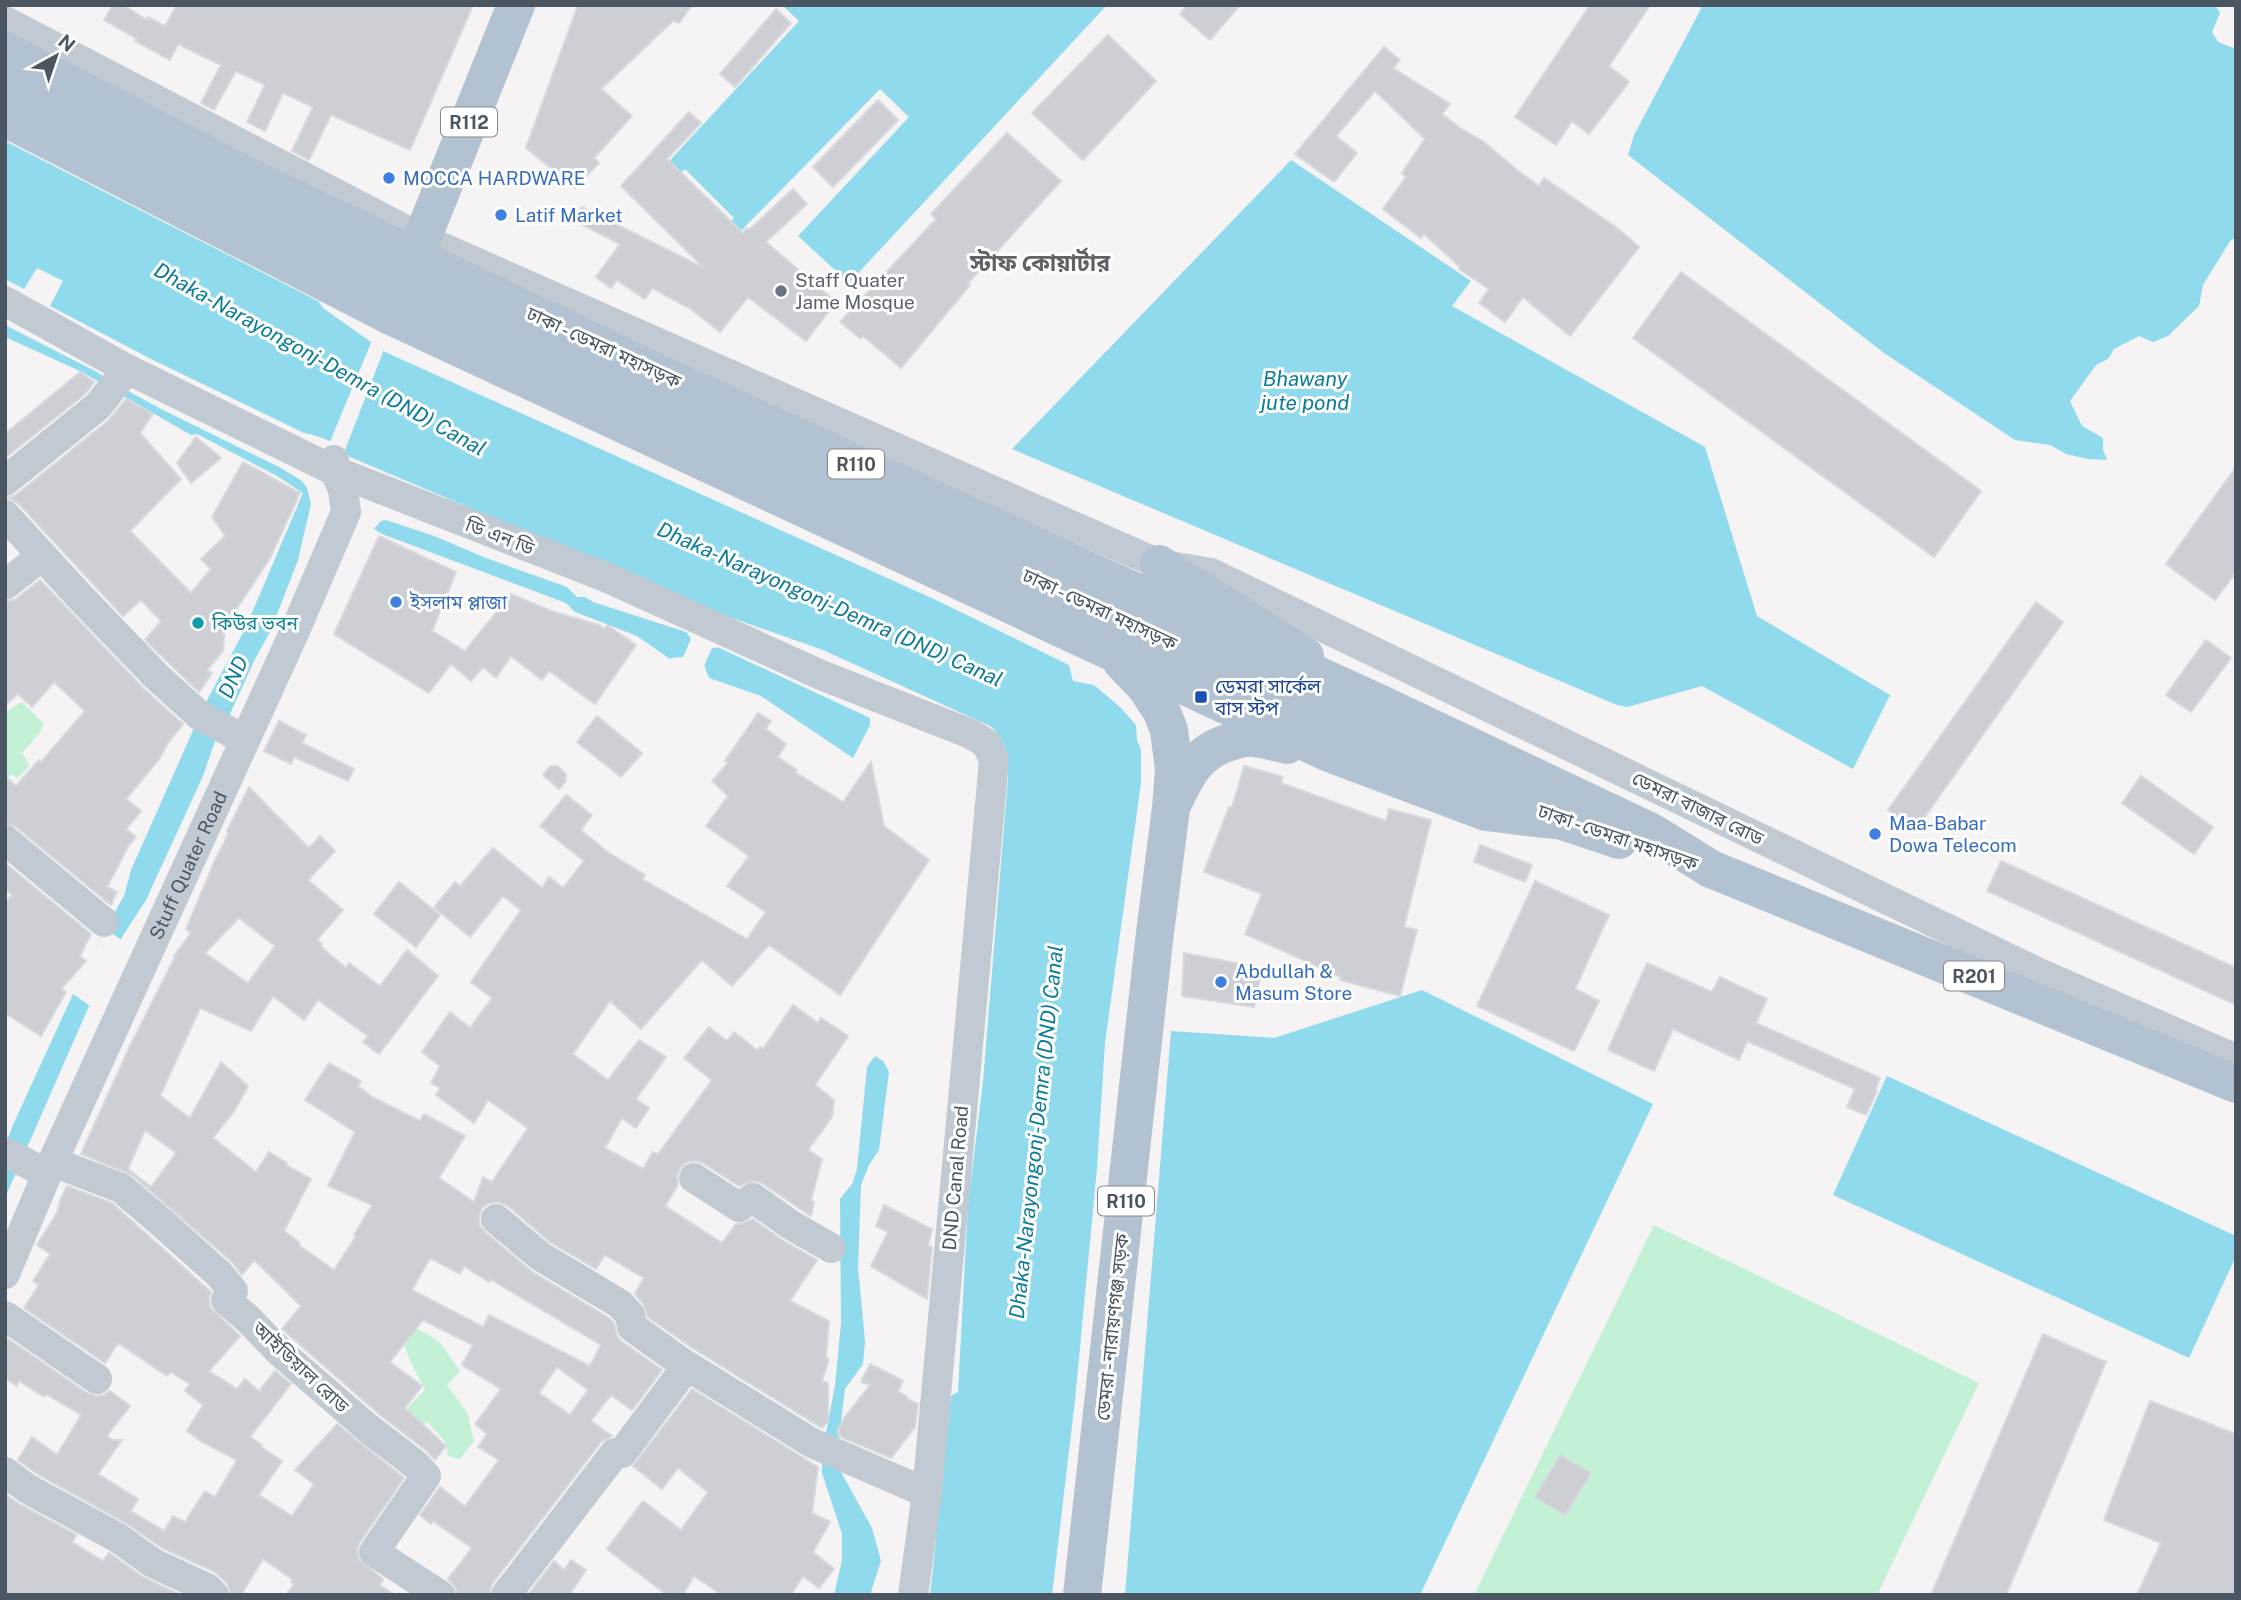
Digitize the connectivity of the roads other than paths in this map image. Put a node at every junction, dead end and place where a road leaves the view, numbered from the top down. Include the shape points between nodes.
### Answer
1 (516, 5) edge
2 (5, 21) edge
3 (5, 51) edge
4 (5, 84) edge
5 (5, 118) edge
6 (423, 239) junction
7 (5, 301) edge
8 (387, 324) junction
9 (118, 380) junction
10 (334, 463) junction
11 (5, 481) edge
12 (5, 515) edge
13 (42, 556) junction
14 (1159, 564) junction
15 (5, 585) edge
16 (1115, 654) junction
17 (1383, 705) junction
18 (223, 728) junction
19 (1329, 753) junction
20 (994, 761) joint
21 (1171, 808) junction
22 (1562, 821) junction
23 (5, 840) edge
24 (1711, 869) junction
25 (104, 922) dead end
26 (2236, 1059) edge
27 (2236, 1084) edge
28 (32, 1163) edge
29 (694, 1178) dead end
30 (496, 1219) dead end
31 (831, 1248) dead end
32 (5, 1274) edge
33 (5, 1316) edge
34 (687, 1366) junction
35 (97, 1379) dead end
36 (5, 1472) edge
37 (927, 1493) junction
38 (214, 1595) edge
39 (440, 1595) edge
40 (506, 1595) edge
41 (914, 1595) edge
42 (1082, 1595) edge

1 - 6 main road, R112
2 - 6 street, ডেমরা বাজার রোড
3 - 17 main road, ঢাকা - ডেমরা মহাসড়ক / R110, bridge via 247,176 651,370
4 - 22 main road, ঢাকা - ডেমরা মহাসড়ক / R110, bridge via 237,204 640,397
5 - 8 main road
6 - 8 main road
6 - 14 street, ডেমরা বাজার রোড
7 - 9 street, ডি এন ডি
8 - 16 main road
9 - 10 street, ডি এন ডি
9 - 11 street via 98,405
10 - 18 street, Stuff Quater Road via 346,512 294,633
10 - 20 street, ডি এন ডি via 608,578 821,675 971,734 987,744
12 - 13 street
13 - 15 street
13 - 18 street via 157,677
14 - 17 main road
14 - 26 street, ডেমরা বাজার রোড via 1211,573 2039,973
16 - 19 main road
16 - 21 main road, ডেমরা - নারায়ণগঞ্জ সড়ক / R110 via 1146,687 1169,730 1174,769
17 - 24 main road, ঢাকা - ডেমরা মহাসড়ক / R110, bridge via 1651,832
18 - 28 street, Stuff Quater Road
19 - 21 main road, ডেমরা - নারায়ণগঞ্জ সড়ক / R110 via 1253,738 1217,746 1199,757 1186,774
19 - 22 main road via 1486,812
20 - 37 street, DND Canal Road
21 - 42 main road, ডেমরা - নারায়ণগঞ্জ সড়ক / R110
22 - 24 main road, ঢাকা - ডেমরা মহাসড়ক / R110, bridge
23 - 25 street
24 - 27 main road, R201
28 - 32 street, Stuff Quater Road
28 - 39 street, আইডিয়াল রোড via 121,1188 220,1275 233,1291 226,1300 281,1353 416,1465 426,1476 374,1552
29 - 31 street via 739,1207 753,1198
30 - 34 street via 540,1256 620,1304 632,1327
33 - 35 street
34 - 37 street via 818,1446
34 - 40 street
36 - 38 street
37 - 41 street, DND Canal Road

